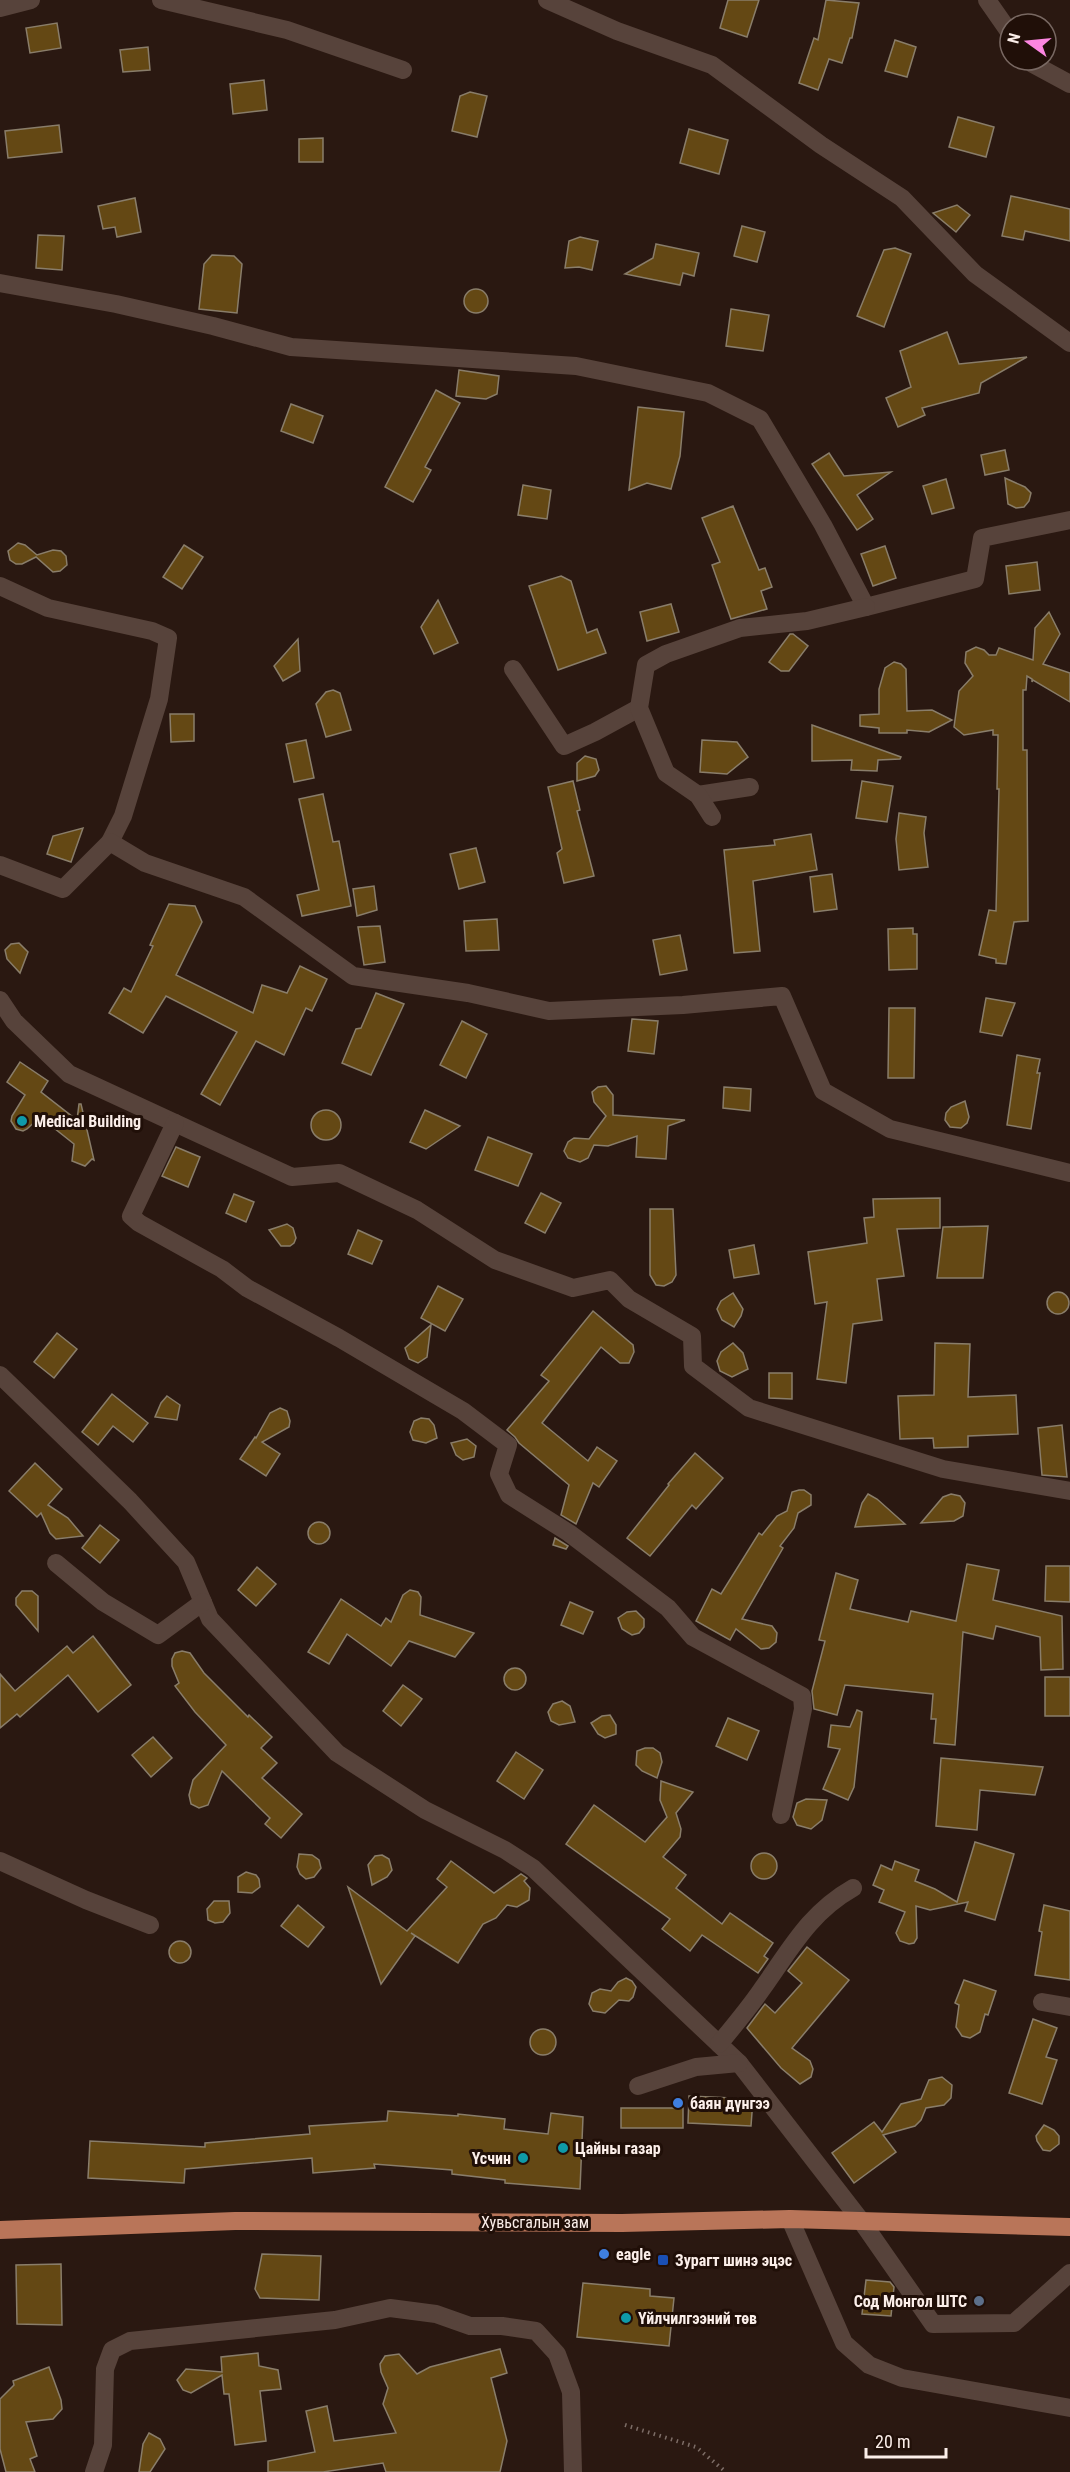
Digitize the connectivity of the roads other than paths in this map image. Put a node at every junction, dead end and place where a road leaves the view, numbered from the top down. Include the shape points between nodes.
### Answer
1 (31, 0) edge
2 (161, 0) edge
3 (547, 0) edge
4 (987, 0) edge
5 (0, 8) edge
6 (998, 16) edge
7 (403, 70) dead end
8 (1048, 72) edge
9 (1070, 84) edge
10 (0, 283) edge
11 (1070, 343) edge
12 (1070, 520) edge
13 (0, 586) edge
14 (866, 607) junction
15 (513, 669) dead end
16 (639, 708) junction
17 (750, 787) dead end
18 (698, 795) junction
19 (712, 818) dead end
20 (110, 842) junction
21 (0, 865) edge
22 (0, 1000) edge
23 (175, 1123) junction
24 (1070, 1173) edge
25 (0, 1375) edge
26 (1070, 1491) edge
27 (56, 1563) dead end
28 (203, 1602) junction
29 (781, 1815) dead end
30 (0, 1861) edge
31 (853, 1888) dead end
32 (150, 1925) dead end
33 (1042, 2002) dead end
34 (1070, 2007) edge
35 (719, 2044) junction
36 (739, 2063) junction
37 (638, 2086) dead end
38 (790, 2219) junction
39 (862, 2222) junction
40 (1070, 2227) edge
41 (0, 2230) edge
42 (1070, 2273) edge
43 (1070, 2408) edge
44 (94, 2472) edge
45 (573, 2472) edge

1 - 5 street
2 - 7 street via 288,30
3 - 11 street via 617,31 712,65 821,145 902,198 975,274
4 - 6 street
8 - 9 street
10 - 14 street via 116,304 291,347 576,366 708,393 760,419
12 - 14 street via 982,538 975,579
13 - 20 street via 48,608 168,638 159,699 123,816
14 - 16 street via 807,621 740,628 666,654 646,665
15 - 16 street via 564,746
16 - 18 street via 666,773
17 - 18 street
18 - 19 street
20 - 21 street via 63,889
20 - 24 street via 145,863 244,897 352,976 468,993 549,1011 782,996 823,1091 890,1129
22 - 23 street via 14,1021 69,1074
23 - 26 street via 292,1177 339,1173 417,1210 495,1260 573,1288 610,1280 629,1299 692,1336 693,1366 749,1408 944,1469
23 - 29 street via 131,1216 247,1288 463,1411 508,1445 500,1474 509,1495 569,1533 669,1608 693,1637 801,1696 803,1709
25 - 28 street via 130,1501 186,1562
27 - 28 street via 103,1602 158,1635
28 - 35 street via 210,1619 337,1753 425,1810 533,1868
30 - 32 street
31 - 35 street via 831,1901 809,1924
33 - 34 street
35 - 36 street
36 - 37 street via 696,2067
36 - 39 street
38 - 39 main road, Хувьсгалын зам
38 - 41 main road, Хувьсгалын зам via 622,2223 235,2221
38 - 43 street via 844,2343 869,2365 902,2378
39 - 40 main road, Хувьсгалын зам
39 - 42 street via 933,2324 1014,2323
44 - 45 street via 103,2445 105,2369 112,2350 130,2341 336,2320 390,2308 436,2314 470,2326 536,2331 557,2354 571,2392

